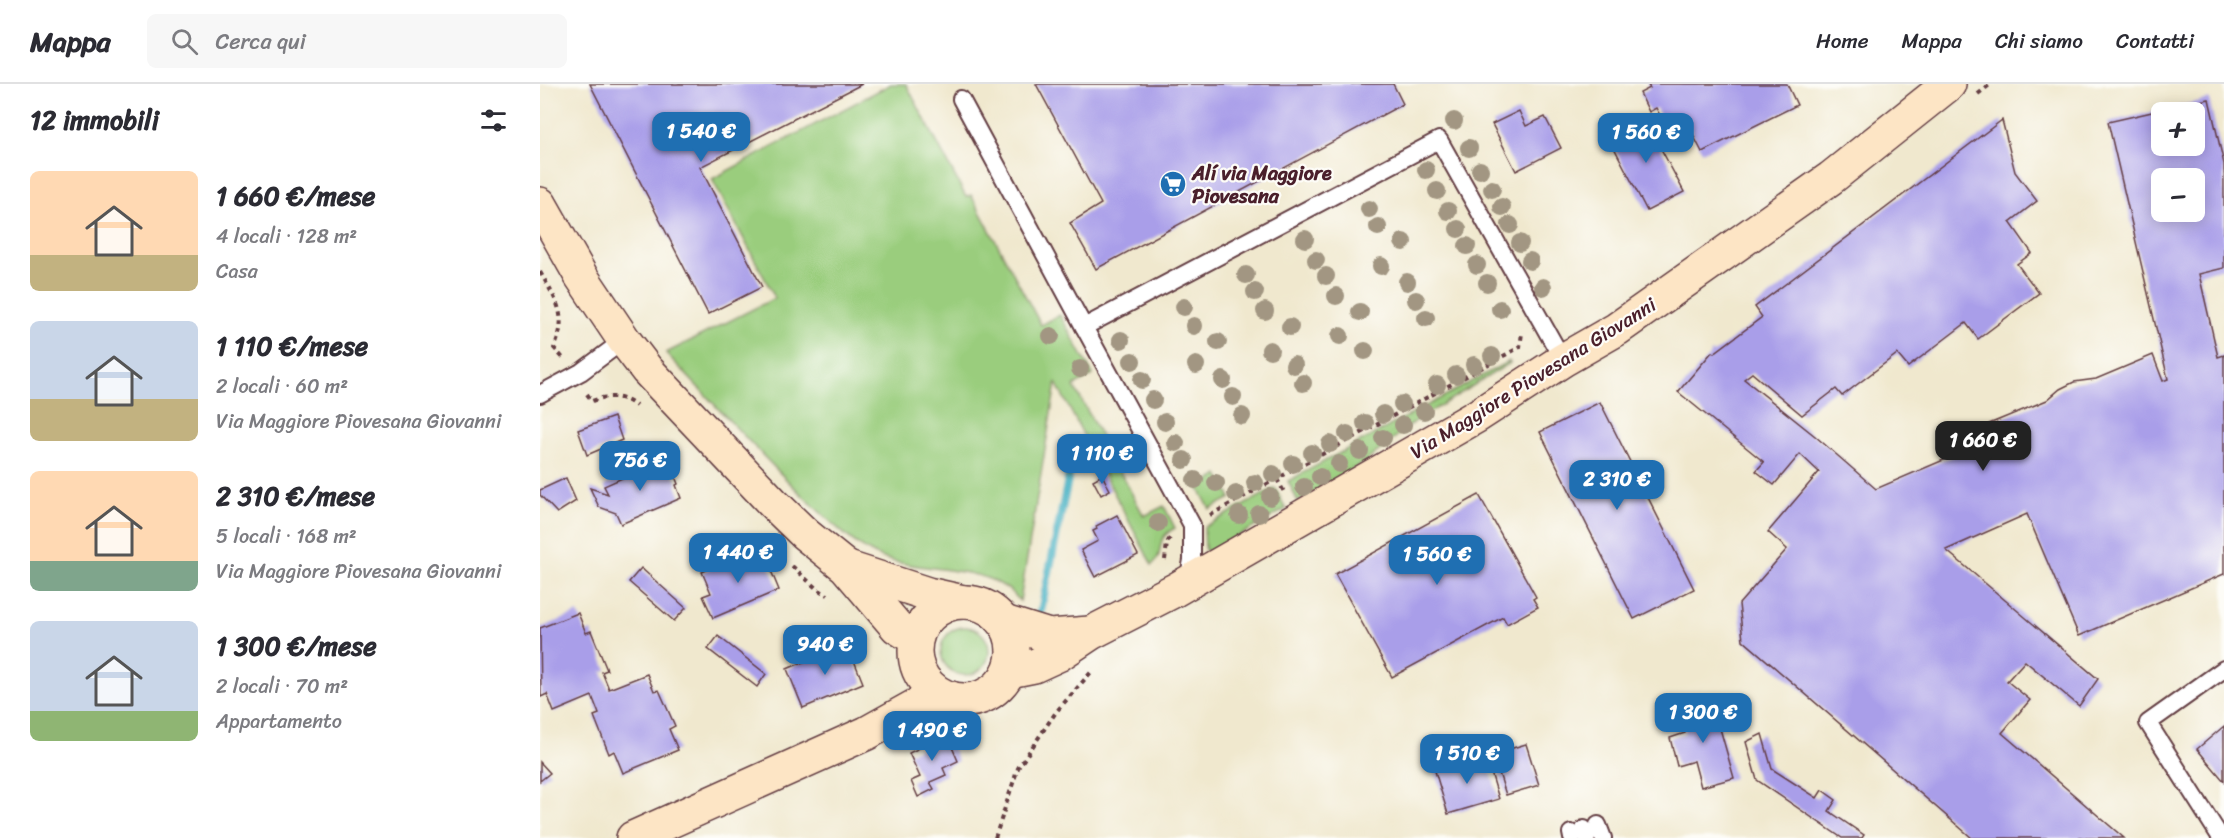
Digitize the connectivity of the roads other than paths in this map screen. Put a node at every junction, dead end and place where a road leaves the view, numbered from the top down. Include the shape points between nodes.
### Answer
1 (1949, 84) edge
2 (961, 99) dead end
3 (540, 204) edge
4 (1084, 327) junction
5 (624, 340) junction
6 (1563, 360) junction
7 (540, 394) edge
8 (846, 567) junction
9 (1188, 582) junction
10 (964, 602) junction
11 (1004, 622) junction
12 (1091, 633) junction
13 (915, 647) junction
14 (2224, 669) edge
15 (1009, 671) junction
16 (951, 698) junction
17 (867, 733) junction
18 (633, 838) edge
19 (2221, 838) edge

1 - 6 street, Via Maggiore Piovesana Giovanni via 1831,178 1617,329
2 - 4 lane
3 - 5 street
4 - 6 lane via 1439,140
4 - 9 lane via 1192,525
5 - 7 lane via 581,372
5 - 8 street via 647,370 773,503
6 - 9 street, Via Maggiore Piovesana Giovanni via 1477,416
8 - 10 street
8 - 13 street
9 - 12 street, Via Maggiore Piovesana Giovanni
10 - 11 street via 993,612
10 - 13 street via 947,605 934,613 922,625
11 - 12 street, Via Maggiore Piovesana Giovanni via 1049,636
11 - 15 street via 1013,648
12 - 15 street, Via Maggiore Piovesana Giovanni via 1058,655 1034,666
13 - 16 street via 918,669 925,680
13 - 17 street via 894,702
14 - 19 lane via 2148,723
15 - 16 street via 987,695
16 - 17 street via 919,704
17 - 18 street

